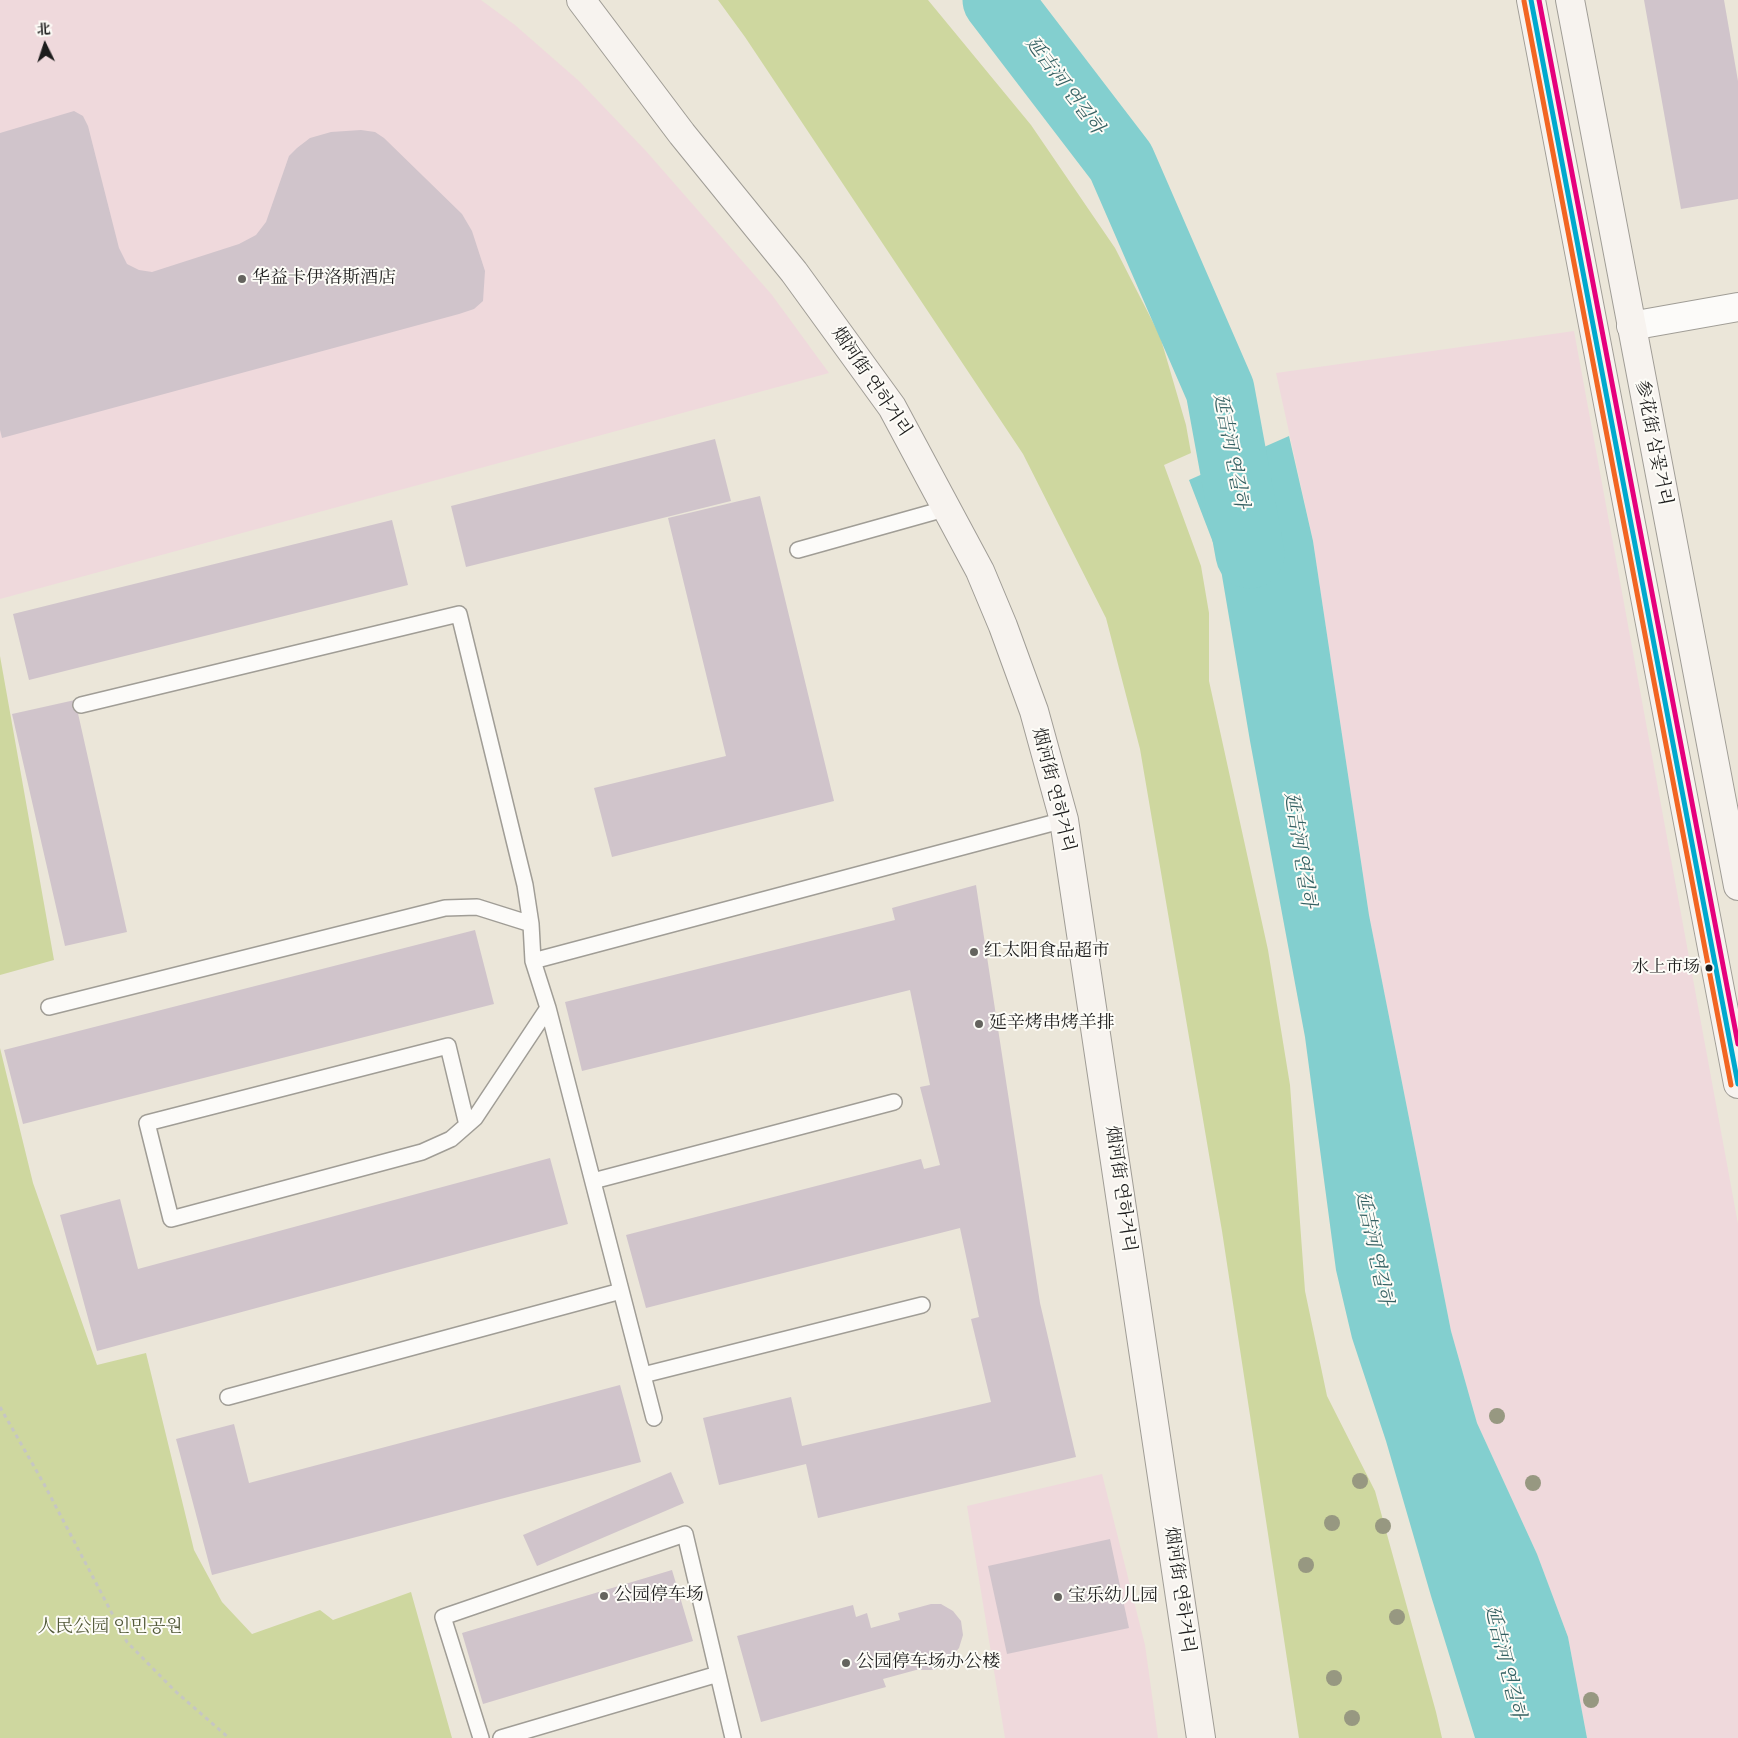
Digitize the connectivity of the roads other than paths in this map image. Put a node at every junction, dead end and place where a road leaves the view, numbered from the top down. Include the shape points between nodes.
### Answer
1 (580, 0) edge
2 (1531, 0) edge
3 (1570, 0) edge
4 (1738, 307) edge
5 (1631, 326) junction
6 (948, 508) junction
7 (798, 550) dead end
8 (81, 705) dead end
9 (1064, 820) junction
10 (1738, 886) edge
11 (531, 924) junction
12 (533, 961) junction
13 (49, 1007) dead end
14 (548, 1008) junction
15 (1738, 1084) edge
16 (894, 1102) dead end
17 (467, 1125) junction
18 (593, 1181) junction
19 (621, 1291) junction
20 (922, 1304) dead end
21 (643, 1376) junction
22 (228, 1397) dead end
23 (654, 1418) dead end
24 (718, 1674) junction
25 (481, 1738) edge
26 (501, 1738) edge
27 (733, 1738) edge
28 (1202, 1738) edge

1 - 6 main road, 烟河街 연하거리 via 682,134 794,272 887,399
2 - 15 main road, 参花街 삼꽃거리
3 - 5 main road, 参花街 삼꽃거리
4 - 5 street
5 - 10 main road, 参花街 삼꽃거리
6 - 7 lane
6 - 9 main road, 烟河街 연하거리 via 1003,626 1034,711
8 - 11 lane via 459,614 525,885
9 - 12 lane
9 - 28 main road, 烟河街 연하거리
11 - 12 lane
11 - 13 lane via 477,907 445,908
12 - 14 lane
14 - 17 lane
14 - 18 lane
16 - 18 lane
17 - 17 lane via 452,1139 422,1152 171,1219 147,1123 448,1046
18 - 19 lane
19 - 21 lane
19 - 22 lane
20 - 21 lane
21 - 23 lane
24 - 25 lane via 685,1534 443,1617
24 - 26 lane
24 - 27 lane

